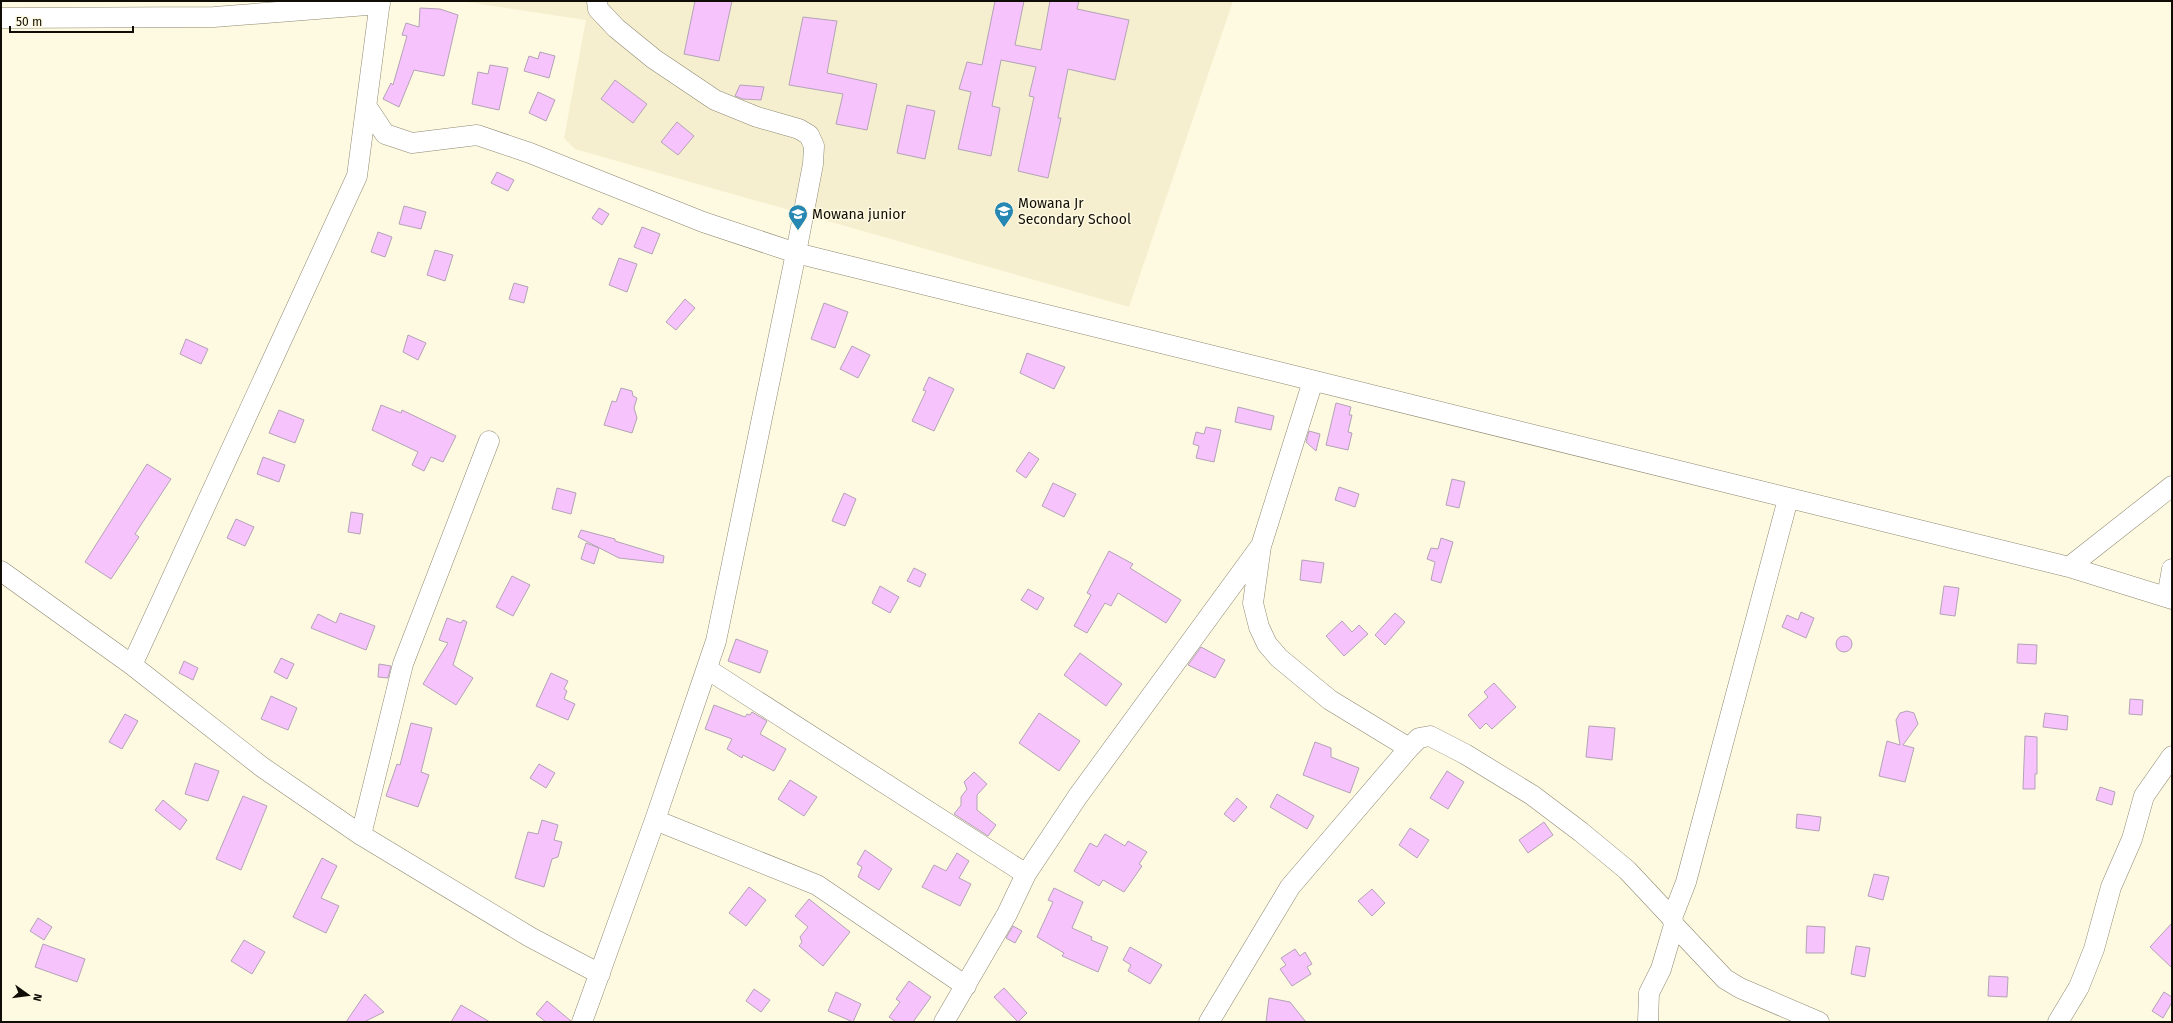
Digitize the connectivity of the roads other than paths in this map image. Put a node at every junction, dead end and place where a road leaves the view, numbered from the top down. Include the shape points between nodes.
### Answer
1 (597, 1) edge
2 (380, 3) edge
3 (108, 10) edge
4 (1, 18) edge
5 (367, 107) junction
6 (796, 253) junction
7 (1313, 381) junction
8 (489, 442) dead end
9 (2172, 486) edge
10 (1788, 499) junction
11 (1261, 546) junction
12 (2069, 567) junction
13 (2172, 569) edge
14 (1, 571) edge
15 (2169, 598) edge
16 (132, 665) junction
17 (707, 670) junction
18 (1409, 748) junction
19 (2172, 756) edge
20 (655, 820) junction
21 (361, 835) junction
22 (1026, 874) junction
23 (1673, 922) junction
24 (600, 974) junction
25 (966, 986) junction
26 (587, 1019) edge
27 (944, 1022) edge
28 (1209, 1022) edge
29 (1648, 1022) edge
30 (1819, 1022) edge
31 (2058, 1022) edge

1 - 6 street via 598,9 616,28 715,100 757,117 799,129 809,135 814,146 813,164
2 - 3 street via 214,17
2 - 5 street
3 - 4 street
5 - 6 street via 385,134 412,144 477,135 530,153 703,222
5 - 16 street via 357,176
6 - 7 street
6 - 17 street via 716,641
7 - 10 street
7 - 11 street
8 - 21 street via 403,664
9 - 12 street
10 - 12 street
10 - 23 street via 1686,882
11 - 18 street via 1254,603 1259,627 1267,644 1279,658 1330,700
11 - 22 street via 1078,796
12 - 15 street
13 - 15 street
14 - 16 street
16 - 21 street via 262,767
17 - 20 street
17 - 22 street
18 - 23 street via 1419,738 1430,736 1532,795 1627,870
18 - 28 street via 1290,887
19 - 31 street via 2144,796 2132,839 2111,887 2094,949 2079,987
20 - 24 street
20 - 25 street via 817,885
21 - 24 street via 530,937
22 - 25 street via 1007,914
23 - 29 street via 1663,963 1649,993
23 - 30 street via 1725,979
24 - 26 street
25 - 27 street

